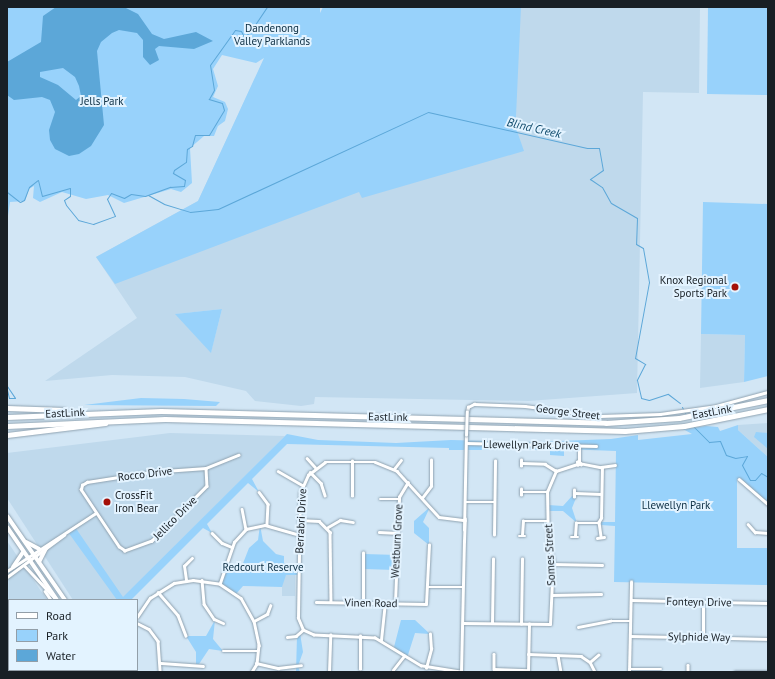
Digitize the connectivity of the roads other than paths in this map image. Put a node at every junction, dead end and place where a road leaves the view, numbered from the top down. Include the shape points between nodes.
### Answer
1 (768, 392) edge
2 (768, 400) edge
3 (7, 408) edge
4 (768, 409) edge
5 (161, 411) junction
6 (7, 417) edge
7 (122, 420) junction
8 (7, 426) edge
9 (7, 435) edge
10 (466, 443) junction
11 (579, 446) junction
12 (596, 446) dead end
13 (239, 455) dead end
14 (307, 458) dead end
15 (401, 460) dead end
16 (432, 460) dead end
17 (352, 461) junction
18 (495, 461) dead end
19 (522, 463) dead end
20 (579, 463) junction
21 (615, 465) dead end
22 (316, 467) junction
23 (601, 467) junction
24 (206, 468) junction
25 (394, 469) junction
26 (278, 471) dead end
27 (556, 471) junction
28 (310, 472) junction
29 (739, 479) dead end
30 (408, 482) junction
31 (302, 485) junction
32 (574, 490) dead end
33 (259, 492) dead end
34 (521, 492) dead end
35 (547, 492) junction
36 (601, 494) junction
37 (325, 495) dead end
38 (352, 496) dead end
39 (422, 498) junction
40 (380, 499) dead end
41 (399, 500) junction
42 (465, 502) junction
43 (494, 502) junction
44 (768, 504) edge
45 (242, 509) dead end
46 (96, 513) junction
47 (7, 516) edge
48 (299, 520) junction
49 (463, 520) junction
50 (548, 521) junction
51 (353, 522) dead end
52 (599, 522) junction
53 (748, 524) dead end
54 (267, 525) junction
55 (328, 527) junction
56 (7, 528) edge
57 (246, 529) junction
58 (67, 532) junction
59 (379, 532) dead end
60 (212, 533) dead end
61 (398, 533) junction
62 (768, 533) edge
63 (299, 535) junction
64 (494, 535) dead end
65 (522, 536) dead end
66 (571, 537) dead end
67 (597, 538) dead end
68 (24, 541) junction
69 (429, 545) dead end
70 (232, 547) junction
71 (46, 548) junction
72 (39, 549) junction
73 (24, 552) junction
74 (363, 553) dead end
75 (34, 555) junction
76 (192, 558) dead end
77 (29, 559) junction
78 (493, 559) dead end
79 (522, 559) dead end
80 (39, 562) junction
81 (553, 564) junction
82 (602, 565) dead end
83 (24, 566) junction
84 (13, 567) junction
85 (7, 571) edge
86 (39, 574) junction
87 (7, 577) edge
88 (186, 580) junction
89 (202, 580) junction
90 (631, 582) dead end
91 (39, 583) junction
92 (220, 584) junction
93 (427, 586) junction
94 (463, 587) junction
95 (45, 590) junction
96 (158, 592) junction
97 (601, 594) dead end
98 (552, 595) junction
99 (50, 599) edge
100 (56, 599) edge
101 (56, 599) edge
102 (64, 599) edge
103 (631, 600) junction
104 (316, 602) dead end
105 (331, 602) junction
106 (363, 602) junction
107 (703, 602) junction
108 (385, 603) junction
109 (395, 603) junction
110 (768, 603) edge
111 (270, 606) dead end
112 (138, 616) edge
113 (254, 621) junction
114 (630, 621) junction
115 (224, 623) dead end
116 (463, 623) junction
117 (492, 623) junction
118 (138, 624) edge
119 (521, 624) junction
120 (528, 624) junction
121 (578, 627) dead end
122 (303, 630) junction
123 (430, 634) dead end
124 (186, 636) dead end
125 (330, 636) junction
126 (360, 636) junction
127 (630, 636) junction
128 (287, 637) dead end
129 (703, 637) junction
130 (768, 639) edge
131 (381, 640) junction
132 (223, 652) dead end
133 (258, 653) junction
134 (494, 654) dead end
135 (528, 654) junction
136 (558, 655) junction
137 (598, 655) dead end
138 (404, 656) junction
139 (590, 662) junction
140 (161, 663) junction
141 (256, 663) junction
142 (301, 665) dead end
143 (688, 665) dead end
144 (203, 666) dead end
145 (426, 668) junction
146 (360, 669) dead end
147 (661, 669) dead end
148 (393, 670) dead end
149 (629, 670) edge
150 (431, 671) edge
151 (453, 671) edge
152 (528, 671) edge
153 (160, 672) edge
154 (251, 672) edge
155 (329, 672) edge
156 (462, 672) edge
157 (561, 672) edge
158 (595, 672) edge
159 (688, 672) edge
160 (735, 672) edge
161 (756, 672) edge
162 (768, 672) edge

1 - 10 street, George Street, bridge via 675,413 600,416 525,406 474,404 468,407
2 - 5 highway, EastLink via 679,418 590,423
3 - 5 highway
4 - 7 highway, EastLink via 684,426 593,431
5 - 6 highway, EastLink
7 - 8 highway, EastLink
7 - 9 highway
10 - 11 street, Llewellyn Park Drive
10 - 42 street, George Street
11 - 12 street, Llewellyn Park Drive
11 - 20 street
13 - 24 street, Rocco Drive
14 - 22 street
15 - 25 street
16 - 39 street via 431,486
17 - 22 street, Berrabri Drive via 331,461
17 - 25 street, Berrabri Drive via 375,462
17 - 38 street
18 - 43 street
19 - 27 street via 546,464
20 - 23 street
20 - 27 street
21 - 23 street
22 - 28 street, Berrabri Drive
23 - 36 street
24 - 46 street, Rocco Drive via 149,472 84,483 81,491
24 - 46 street, Jellico Drive via 207,486 148,544 124,551
25 - 30 street, Berrabri Drive
26 - 31 street
27 - 35 street, Somes Street
28 - 31 street, Berrabri Drive
28 - 37 street via 321,483
29 - 44 street
30 - 39 street, Berrabri Drive
30 - 41 street, Westburn Grove
31 - 48 street, Berrabri Drive
32 - 36 street via 575,495
33 - 54 street via 268,504
34 - 35 street
35 - 50 street, Somes Street
36 - 52 street
39 - 49 street, Berrabri Drive via 439,517
40 - 41 street
41 - 61 street, Westburn Grove
42 - 43 street
42 - 49 street, George Street
43 - 64 street
45 - 57 street
46 - 58 street
47 - 68 main road
48 - 55 street via 318,521
48 - 63 street, Berrabri Drive
49 - 94 street, George Street
50 - 65 street via 523,521
50 - 81 street, Somes Street via 548,543
51 - 55 street via 339,520
52 - 66 street via 576,523 576,536
52 - 67 street via 602,537
53 - 62 street via 754,532
54 - 57 street
54 - 63 street
55 - 105 street via 332,539
56 - 73 main road
57 - 70 street
58 - 71 street
58 - 72 street
59 - 61 street
60 - 70 street via 222,543
61 - 109 street, Westburn Grove
63 - 122 street, Berrabri Drive via 298,618
68 - 72 main road
68 - 75 main road
69 - 93 street
70 - 92 street
71 - 75 street
71 - 80 main road
72 - 75 street
73 - 77 main road
73 - 84 main road
74 - 106 street
75 - 77 street
75 - 80 main road
76 - 88 street via 184,566
77 - 83 street
77 - 84 street
77 - 86 main road
78 - 117 street
79 - 119 street
80 - 102 main road
81 - 82 street
81 - 98 street, Somes Street
83 - 87 street
83 - 91 street via 29,568
84 - 85 street
86 - 91 street
86 - 100 main road
88 - 89 street
88 - 96 street
89 - 92 street
89 - 115 street via 204,604 214,619
90 - 103 street
91 - 95 street
92 - 113 street via 241,598
93 - 94 street
93 - 109 street, Vinen Road via 426,604
94 - 116 street, George Street
95 - 99 street
95 - 101 street
96 - 112 street
96 - 124 street via 178,615
97 - 98 street
98 - 120 street, Somes Street via 550,624
103 - 107 street, Fonteyn Drive
103 - 114 street
104 - 105 street, Vinen Road
105 - 106 street, Vinen Road
106 - 108 street, Vinen Road
107 - 110 street, Fonteyn Drive
107 - 129 street
108 - 109 street, Vinen Road
108 - 131 street
111 - 113 street via 267,614
113 - 133 street
114 - 121 street via 610,621
114 - 127 street
116 - 117 street, Somes Street
116 - 156 street, George Street
117 - 119 street, Somes Street
118 - 140 street via 149,629 157,639
119 - 120 street, Somes Street
120 - 135 street
122 - 125 street via 311,635
122 - 128 street via 296,636
123 - 145 street via 431,647
125 - 126 street
125 - 155 street
126 - 131 street
126 - 146 street
127 - 129 street, Sylphide Way
127 - 149 street
129 - 130 street, Sylphide Way
131 - 138 street
132 - 133 street
133 - 141 street
134 - 152 street via 494,669
135 - 136 street
135 - 152 street
136 - 139 street via 579,656
136 - 157 street
137 - 139 street
138 - 145 street
138 - 148 street
139 - 158 street
140 - 144 street
140 - 153 street
141 - 142 street via 280,668
141 - 154 street
143 - 159 street
145 - 150 street
147 - 149 street
150 - 151 street
151 - 156 street
160 - 161 street
161 - 162 street

